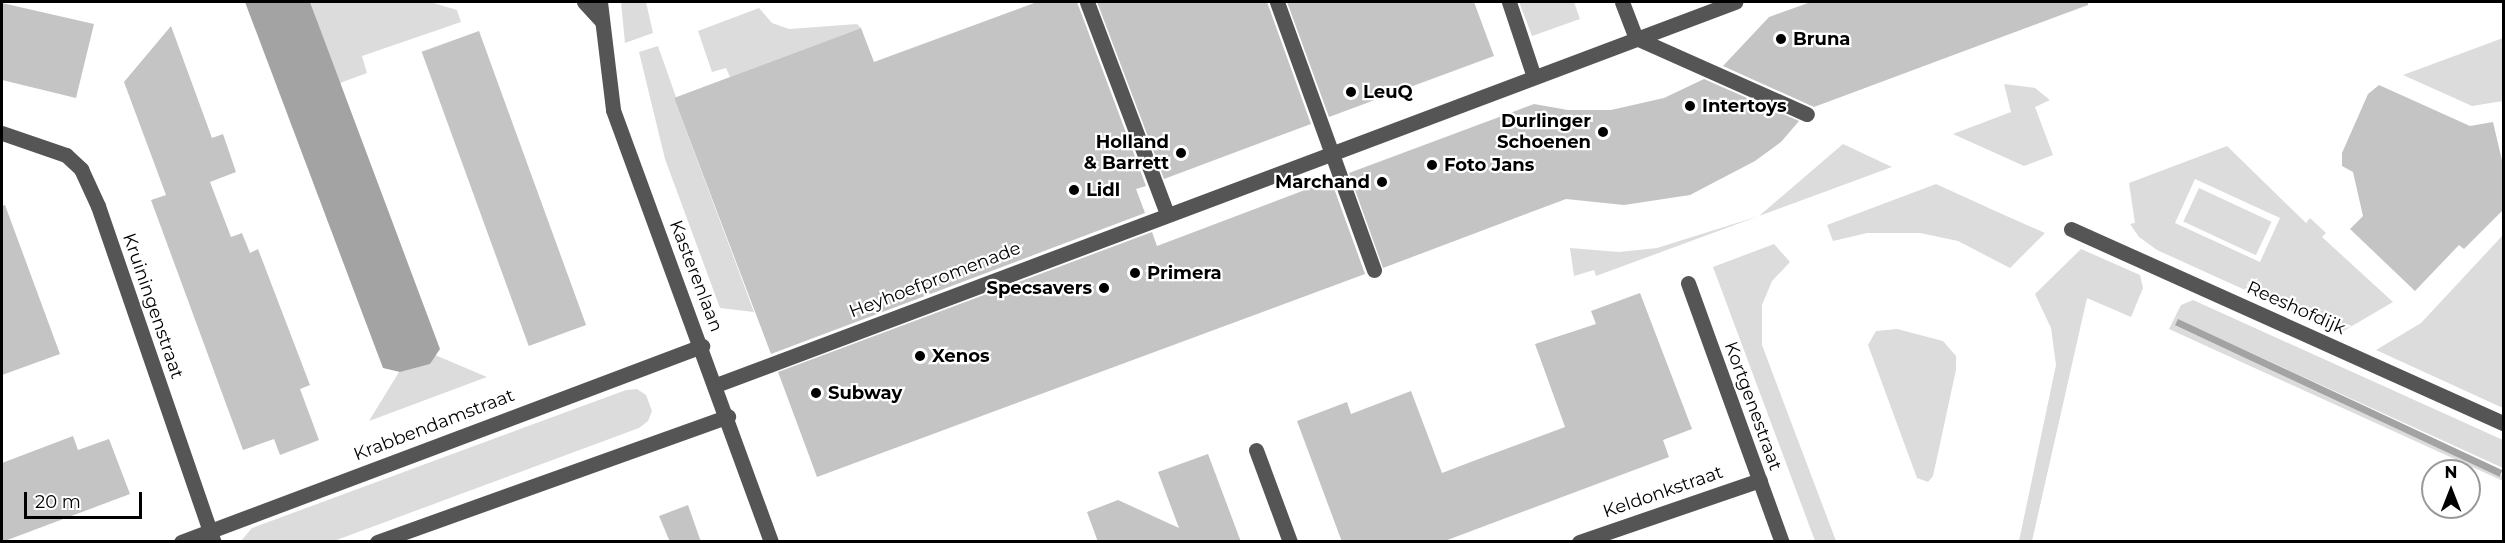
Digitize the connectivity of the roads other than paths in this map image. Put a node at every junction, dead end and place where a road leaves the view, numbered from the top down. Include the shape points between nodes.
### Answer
1 (584, 2) edge
2 (600, 2) edge
3 (1087, 2) edge
4 (1277, 2) edge
5 (1509, 2) edge
6 (1622, 2) edge
7 (1735, 2) edge
8 (601, 20) junction
9 (1636, 38) junction
10 (1534, 77) junction
11 (1807, 114) dead end
12 (2, 133) edge
13 (1331, 153) junction
14 (1167, 214) junction
15 (2071, 229) dead end
16 (1374, 270) dead end
17 (1688, 283) dead end
18 (702, 346) junction
19 (716, 385) junction
20 (728, 416) junction
21 (2504, 424) edge
22 (1256, 450) dead end
23 (1760, 480) junction
24 (212, 536) edge
25 (181, 542) edge
26 (377, 542) edge
27 (771, 542) edge
28 (1290, 542) edge
29 (1578, 542) edge
30 (1782, 542) edge

1 - 8 street
2 - 8 street, Kasterenlaan
3 - 14 street
4 - 13 street
5 - 10 street
6 - 9 street
7 - 9 street, Heyhoefpromenade
8 - 18 street, Kasterenlaan via 613,110
9 - 10 street, Heyhoefpromenade
9 - 11 street
10 - 13 street, Heyhoefpromenade
12 - 24 street, Kruiningenstraat via 36,141 66,155 81,169 98,206
13 - 14 street, Heyhoefpromenade
13 - 16 street
14 - 19 street, Heyhoefpromenade
15 - 21 street, Reeshofdijk
17 - 23 street, Kortgenestraat
18 - 19 street, Kasterenlaan
18 - 24 street, Krabbendamstraat
19 - 20 street, Kasterenlaan
20 - 26 street
20 - 27 street, Kasterenlaan
22 - 28 street
23 - 29 street, Keldonkstraat
23 - 30 street, Kortgenestraat
24 - 25 street, Krabbendamstraat

